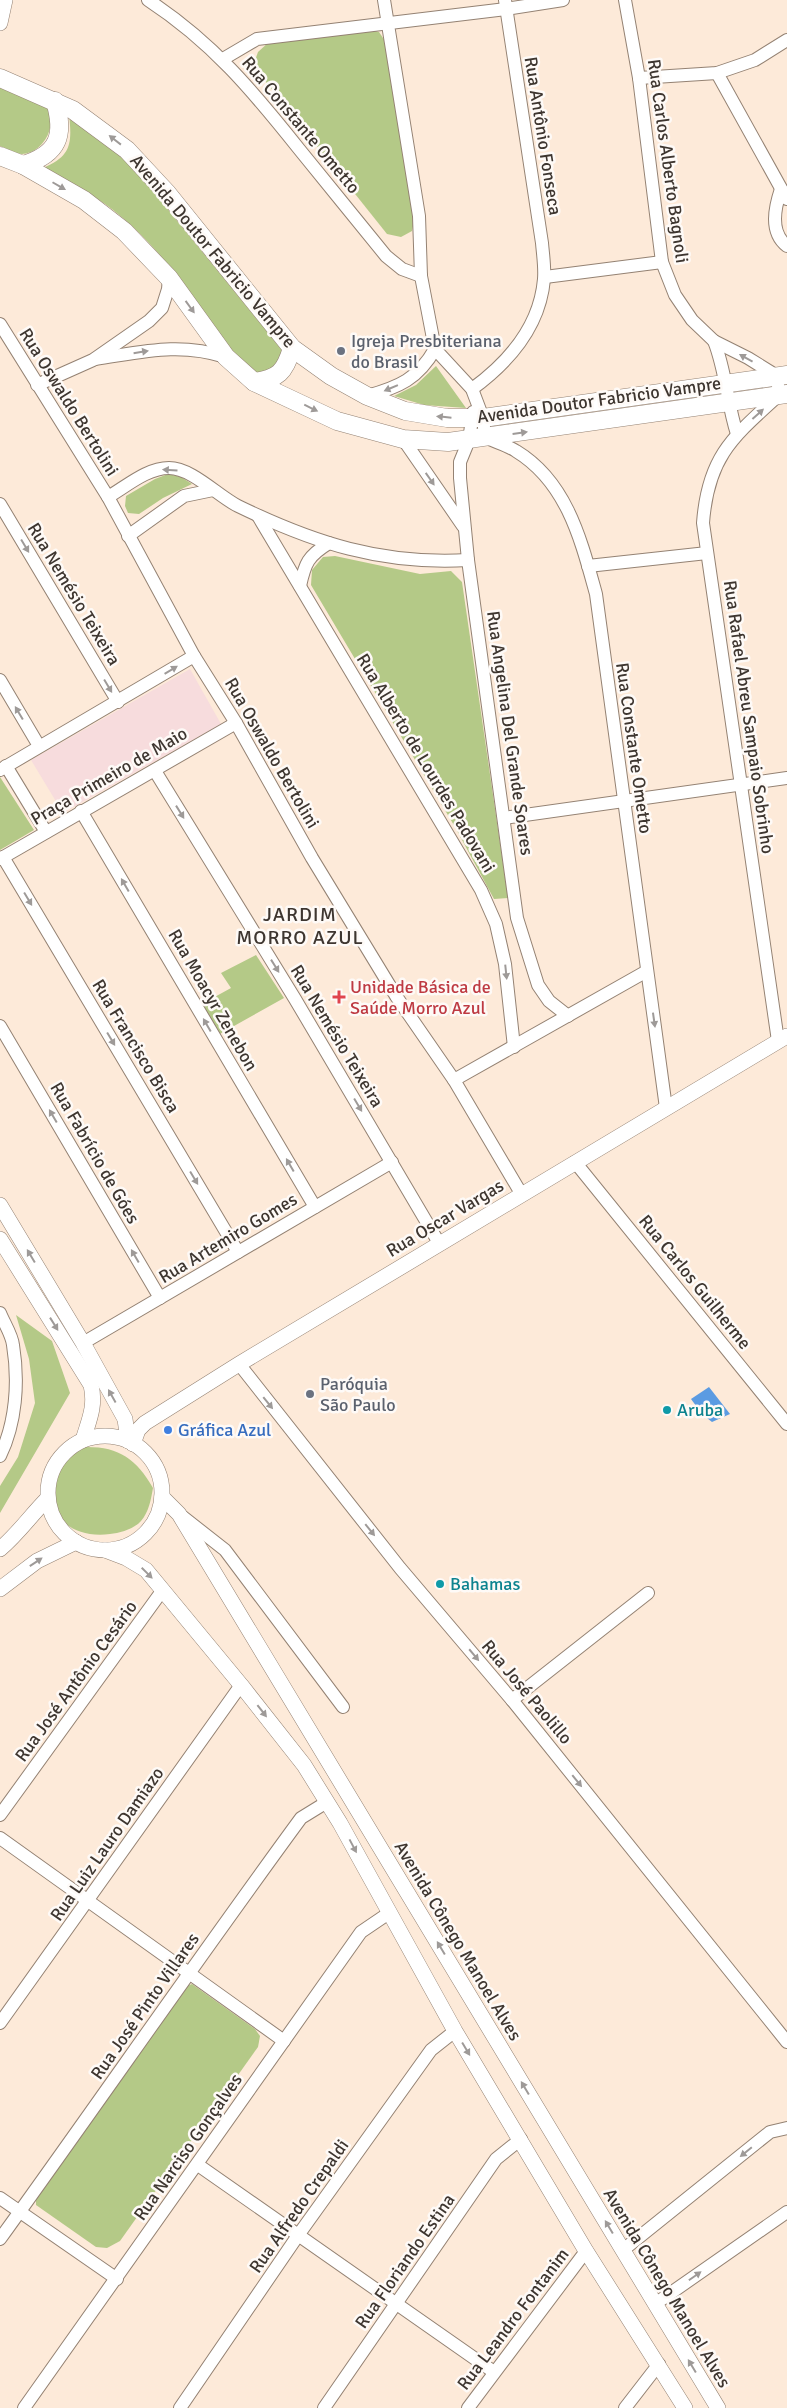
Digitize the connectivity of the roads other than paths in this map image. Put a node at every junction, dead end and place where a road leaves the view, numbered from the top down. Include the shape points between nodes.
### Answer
1 (5, 0) edge
2 (148, 0) edge
3 (384, 0) edge
4 (562, 0) edge
5 (625, 0) edge
6 (505, 5) edge
7 (0, 23) edge
8 (387, 23) junction
9 (787, 40) edge
10 (223, 59) junction
11 (717, 73) junction
12 (0, 78) edge
13 (639, 78) junction
14 (55, 101) junction
15 (0, 156) edge
16 (23, 165) junction
17 (784, 194) edge
18 (787, 246) edge
19 (662, 262) junction
20 (421, 276) junction
21 (544, 277) junction
22 (169, 278) junction
23 (0, 324) edge
24 (714, 341) junction
25 (292, 348) junction
26 (435, 349) junction
27 (226, 357) junction
28 (93, 360) junction
29 (782, 375) edge
30 (254, 382) junction
31 (725, 383) junction
32 (37, 385) junction
33 (783, 394) edge
34 (367, 396) junction
35 (728, 402) junction
36 (475, 407) junction
37 (736, 434) junction
38 (403, 439) junction
39 (477, 439) junction
40 (213, 490) junction
41 (108, 497) junction
42 (0, 504) edge
43 (258, 516) junction
44 (464, 528) junction
45 (128, 536) junction
46 (329, 543) junction
47 (708, 553) junction
48 (468, 560) junction
49 (588, 566) junction
50 (300, 586) junction
51 (194, 656) junction
52 (0, 680) edge
53 (118, 702) junction
54 (236, 722) junction
55 (39, 746) junction
56 (3, 768) edge
57 (155, 771) junction
58 (787, 778) edge
59 (741, 785) junction
60 (624, 801) junction
61 (81, 811) junction
62 (504, 818) junction
63 (46, 832) junction
64 (2, 858) edge
65 (517, 918) junction
66 (496, 924) junction
67 (647, 971) junction
68 (568, 1016) junction
69 (0, 1026) edge
70 (783, 1038) edge
71 (514, 1046) junction
72 (454, 1080) junction
73 (666, 1108) junction
74 (392, 1162) junction
75 (576, 1162) junction
76 (522, 1195) junction
77 (0, 1205) edge
78 (315, 1207) junction
79 (0, 1239) edge
80 (439, 1243) junction
81 (238, 1252) junction
82 (160, 1298) junction
83 (0, 1313) edge
84 (83, 1344) junction
85 (239, 1364) junction
86 (787, 1424) edge
87 (83, 1440) junction
88 (130, 1443) junction
89 (0, 1456) edge
90 (162, 1497) junction
91 (48, 1498) junction
92 (179, 1514) junction
93 (76, 1542) junction
94 (0, 1549) edge
95 (105, 1550) junction
96 (0, 1589) edge
97 (162, 1590) junction
98 (648, 1593) dead end
99 (242, 1685) junction
100 (512, 1700) junction
101 (343, 1707) dead end
102 (327, 1802) junction
103 (0, 1815) edge
104 (0, 1838) edge
105 (88, 1902) junction
106 (389, 1913) junction
107 (189, 1972) junction
108 (0, 2023) edge
109 (455, 2031) junction
110 (284, 2041) junction
111 (787, 2042) edge
112 (787, 2128) edge
113 (521, 2139) junction
114 (198, 2165) junction
115 (0, 2198) edge
116 (19, 2212) junction
117 (787, 2212) edge
118 (299, 2234) junction
119 (0, 2239) edge
120 (623, 2250) junction
121 (586, 2251) junction
122 (117, 2279) junction
123 (396, 2303) junction
124 (655, 2304) junction
125 (658, 2364) junction
126 (494, 2372) junction
127 (24, 2408) edge
128 (180, 2408) edge
129 (324, 2408) edge
130 (468, 2408) edge
131 (625, 2408) edge
132 (685, 2408) edge
133 (718, 2408) edge

1 - 7 street
2 - 10 street, Rua Constante Ometto
3 - 8 street
4 - 6 street
5 - 13 street, Rua Carlos Alberto Bagnoli
6 - 8 street
6 - 21 street, Rua Antônio Fonseca via 542,244
8 - 10 street via 257,39
8 - 20 street via 419,216
9 - 11 street via 754,60
10 - 20 street, Rua Constante Ometto via 386,256 402,269
11 - 13 street
11 - 17 street
12 - 14 main road, Avenida Doutor Fabricio Vampre
13 - 19 street, Rua Carlos Alberto Bagnoli
14 - 16 main road via 60,120 59,136 52,149 37,161
25 -> 14 main road, Avenida Doutor Fabricio Vampre via 167,193 127,150 73,110
15 - 16 main road, Avenida Doutor Fabricio Vampre
16 -> 22 main road, Avenida Doutor Fabricio Vampre via 84,200 124,231
17 - 18 street via 774,210 776,228
19 - 21 street
19 - 24 street, Rua Carlos Alberto Bagnoli via 679,301 692,320
20 - 26 street
21 - 36 street, Rua Antônio Fonseca via 541,298 515,352 497,370
22 -> 27 main road, Avenida Doutor Fabricio Vampre
22 - 28 street via 162,308 149,321
23 - 32 street, Rua Oswaldo Bertolini
29 -> 24 street, Rua Carlos Alberto Bagnoli
24 - 31 street, Rua Carlos Alberto Bagnoli
25 - 30 main road via 282,371 271,380
25 - 34 main road, Avenida Doutor Fabricio Vampre via 331,376
26 -> 34 street via 425,366 408,380
26 - 36 street
28 -> 27 street via 168,348 204,350
27 - 30 main road, Avenida Doutor Fabricio Vampre
28 - 32 street
29 - 31 main road, Avenida Doutor Fabricio Vampre
29 - 33 street
30 -> 38 main road, Avenida Doutor Fabricio Vampre via 337,421
31 - 35 street
31 - 36 main road, Avenida Doutor Fabricio Vampre
32 - 41 street, Rua Oswaldo Bertolini
33 - 35 main road, Avenida Doutor Fabricio Vampre
37 -> 33 street, Rua Rafael Abreu Sampaio Sobrinho
36 -> 34 main road, Avenida Doutor Fabricio Vampre via 447,418 405,411
35 - 37 street
39 -> 35 main road, Avenida Doutor Fabricio Vampre
36 - 39 street
37 - 47 street, Rua Rafael Abreu Sampaio Sobrinho via 715,468 705,496 703,523
38 - 39 main road, Avenida Doutor Fabricio Vampre via 448,442
38 -> 44 street
39 - 44 street, Rua Angelina Del Grande Soares via 460,462
39 - 49 street, Rua Constante Ometto via 516,450 542,472 567,506
40 -> 41 street via 188,473 170,468 152,470
40 - 43 street
40 - 45 street via 184,496
41 - 45 street, Rua Oswaldo Bertolini
42 -> 53 street, Rua Nemésio Teixeira
43 - 46 street
43 - 50 street, Rua Alberto de Lourdes Padovani
44 - 48 street, Rua Angelina Del Grande Soares
45 - 51 street, Rua Oswaldo Bertolini
46 - 48 street via 392,559
46 - 50 street via 313,553 304,567
47 - 49 street
47 - 59 street, Rua Rafael Abreu Sampaio Sobrinho
48 - 62 street, Rua Angelina Del Grande Soares
49 - 60 street, Rua Constante Ometto via 596,594
50 - 66 street, Rua Alberto de Lourdes Padovani via 481,890
53 -> 51 street
51 - 54 street, Rua Oswaldo Bertolini
55 -> 52 street
53 - 55 street
54 - 57 street, Praça Primeiro de Maio
54 - 72 street, Rua Oswaldo Bertolini via 312,858 396,996
55 - 56 street
56 - 63 street
57 - 61 street, Praça Primeiro de Maio
57 -> 74 street, Rua Nemésio Teixeira
58 - 59 street
59 - 60 street
59 - 70 street, Rua Rafael Abreu Sampaio Sobrinho
60 - 62 street
60 - 67 street, Rua Constante Ometto
61 - 63 street, Praça Primeiro de Maio
78 -> 61 street, Rua Moacyr Zenebon
62 - 65 street, Rua Angelina Del Grande Soares
63 - 64 street, Praça Primeiro de Maio
64 -> 81 street, Rua Francisco Bisca
65 - 66 street
65 - 68 street, Rua Angelina Del Grande Soares via 538,985 549,1001
66 -> 71 street, Rua Alberto de Lourdes Padovani via 505,964
67 - 68 street
67 -> 73 street, Rua Constante Ometto
68 - 71 street
82 -> 69 street, Rua Fabrício de Góes
70 - 73 street, Rua Oscar Vargas
71 - 72 street
72 - 76 street, Rua Oswaldo Bertolini
73 - 75 street, Rua Oscar Vargas
74 - 78 street, Rua Artemiro Gomes
74 - 80 street, Rua Nemésio Teixeira
75 - 76 street, Rua Oscar Vargas
75 - 86 street, Rua Carlos Guilherme
76 - 80 street, Rua Oscar Vargas
84 -> 77 street
78 - 81 street, Rua Artemiro Gomes
79 -> 87 street via 91,1385 95,1399
80 - 85 street, Rua Oscar Vargas
81 - 82 street, Rua Artemiro Gomes
82 - 84 street, Rua Artemiro Gomes
83 - 89 street via 13,1344 16,1391 10,1437
88 -> 84 street via 125,1419
85 - 88 street, Rua Oscar Vargas via 145,1423
85 -> 100 street, Rua José Paolillo via 400,1568
87 - 88 street via 113,1437
87 - 91 street via 56,1464 49,1480
88 - 90 street via 155,1466
90 - 92 street, Avenida Cônego Manoel Alves
90 - 95 street via 150,1528 122,1548
91 - 93 street via 52,1516 62,1531
91 - 94 street via 19,1533
92 - 101 street via 225,1550
120 -> 92 street, Avenida Cônego Manoel Alves
93 - 95 street
96 -> 93 street via 37,1561
95 -> 97 street via 146,1570
97 - 99 street
97 - 103 street, Rua José Antônio Cesário
98 - 100 street
99 -> 102 street via 304,1765
99 - 105 street, Rua Luiz Lauro Damiazo
100 -> 111 street, Rua José Paolillo
102 -> 106 street
102 - 107 street, Rua José Pinto Villares via 301,1818
104 - 105 street
105 - 107 street
105 - 108 street, Rua Luiz Lauro Damiazo
106 - 109 street
106 - 110 street, Rua Narciso Gonçalves via 361,1932
107 - 110 street
107 - 116 street, Rua José Pinto Villares via 134,2054
109 -> 113 street
109 - 118 street, Rua Alfredo Crepaldi via 431,2050
110 - 114 street, Rua Narciso Gonçalves
112 -> 120 street via 770,2132
113 - 121 street
113 - 123 street, Rua Floriando Estina via 496,2159
114 - 118 street
114 - 122 street, Rua Narciso Gonçalves
115 - 116 street
116 - 119 street, Rua José Pinto Villares
116 - 122 street
124 -> 117 street
118 - 123 street
118 - 128 street, Rua Alfredo Crepaldi
120 - 124 street, Avenida Cônego Manoel Alves
121 - 125 street
121 - 126 street, Rua Leandro Fontanim
122 - 127 street, Rua Narciso Gonçalves
123 - 126 street
123 - 129 street, Rua Floriando Estina
133 -> 124 street, Avenida Cônego Manoel Alves
125 - 131 street
125 - 132 street
126 - 130 street, Rua Leandro Fontanim

